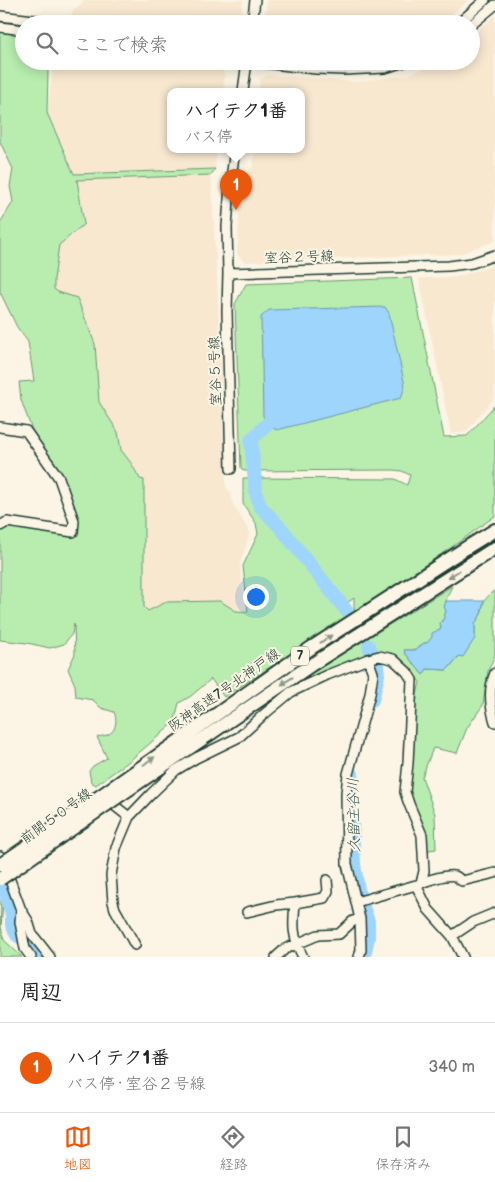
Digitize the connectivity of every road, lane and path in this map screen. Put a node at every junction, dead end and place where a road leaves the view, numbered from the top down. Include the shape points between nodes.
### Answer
1 (255, 0) edge
2 (485, 0) edge
3 (495, 5) edge
4 (253, 15) edge
5 (468, 15) edge
6 (0, 16) edge
7 (15, 18) edge
8 (480, 18) edge
9 (0, 27) edge
10 (15, 29) edge
11 (246, 70) edge
12 (243, 88) edge
13 (235, 153) edge
14 (495, 255) edge
15 (228, 273) junction
16 (0, 427) edge
17 (231, 469) dead end
18 (495, 525) edge
19 (0, 526) edge
20 (495, 530) edge
21 (469, 546) junction
22 (495, 548) edge
23 (372, 658) junction
24 (494, 676) edge
25 (495, 722) edge
26 (112, 794) junction
27 (129, 817) junction
28 (0, 856) edge
29 (2, 871) edge
30 (495, 873) edge
31 (327, 880) dead end
32 (418, 884) junction
33 (360, 901) junction
34 (295, 903) junction
35 (21, 910) junction
36 (247, 912) dead end
37 (495, 913) edge
38 (360, 919) junction
39 (452, 936) junction
40 (296, 944) junction
41 (135, 945) dead end
42 (31, 957) edge
43 (50, 957) edge
44 (276, 957) edge
45 (303, 957) edge
46 (359, 957) edge
47 (463, 957) edge

1 - 4 street
2 - 5 street
3 - 8 street
6 - 7 street
9 - 10 street
11 - 12 street
13 - 15 street via 227,227
14 - 15 street, 室谷２号線 via 449,266
15 - 17 street, 室谷５号線
16 - 19 street via 26,431 58,478 74,521 73,532 7,522
18 - 21 highway
20 - 21 highway, 阪神高速7号北神戸線 / 7
26 -> 21 highway, 阪神高速7号北神戸線 / 7 via 311,648
22 -> 26 highway, 阪神高速7号北神戸線 / 7
23 - 27 street via 291,692 239,738 176,770
23 - 32 street via 393,659 412,680 405,792 422,835 424,871
23 - 33 street via 370,694 348,774 346,793 348,864
24 - 25 street via 490,702
26 - 29 highway, 阪神高速7号北神戸線 / 7, bridge
27 - 29 street, 前開５０号線 via 105,798
27 - 41 street via 116,848 111,875 115,909
28 - 29 street
29 - 35 street
30 - 32 street via 462,881 457,876 450,876
31 - 34 street via 328,891 324,898
32 - 33 street
32 - 39 street via 428,909
33 - 38 street
34 - 36 street via 276,904
34 - 40 street via 293,928
35 - 42 street via 25,949
35 - 43 street via 32,934
37 - 39 street
38 - 40 street via 339,934 318,935
38 - 46 street
39 - 47 street
40 - 44 street
40 - 45 street

